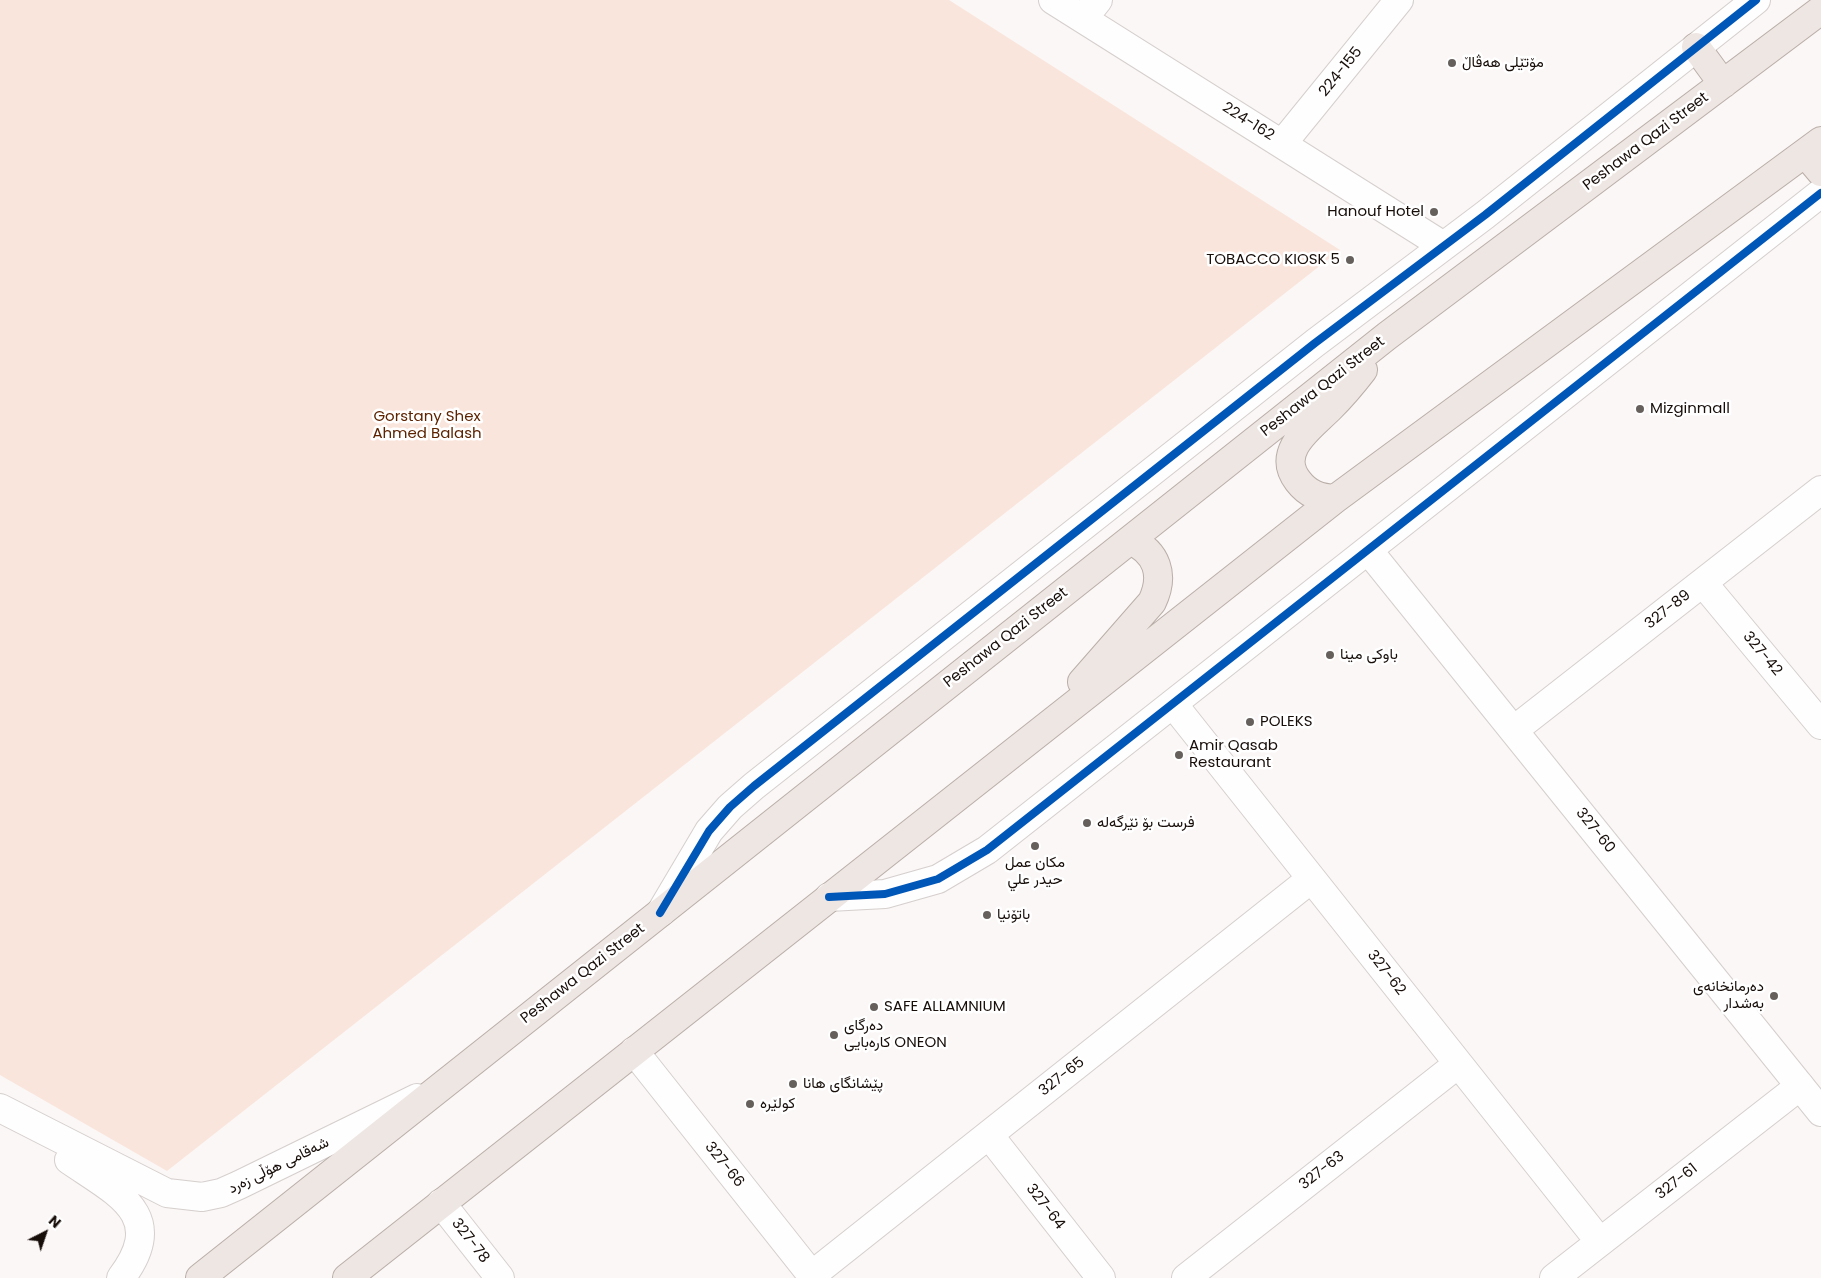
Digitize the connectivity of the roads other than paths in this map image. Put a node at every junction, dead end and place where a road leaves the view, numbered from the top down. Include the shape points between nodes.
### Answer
1 (1053, 0) edge
2 (1399, 0) edge
3 (1756, 0) edge
4 (1090, 10) edge
5 (1821, 10) edge
6 (1696, 47) junction
7 (1723, 84) junction
8 (1282, 144) junction
9 (1816, 155) edge
10 (1821, 193) edge
11 (1442, 245) junction
12 (1387, 336) junction
13 (1821, 490) edge
14 (1335, 499) junction
15 (1130, 540) junction
16 (1368, 550) junction
17 (1703, 583) junction
18 (1173, 704) junction
19 (1821, 725) edge
20 (1514, 730) junction
21 (1040, 731) junction
22 (1311, 879) junction
23 (829, 897) junction
24 (660, 913) junction
25 (634, 1051) junction
26 (1458, 1064) junction
27 (446, 1084) junction
28 (1800, 1086) junction
29 (0, 1108) edge
30 (0, 1112) edge
31 (1821, 1112) edge
32 (989, 1135) junction
33 (441, 1203) junction
34 (1600, 1242) junction
35 (813, 1277) edge
36 (121, 1278) edge
37 (200, 1278) edge
38 (347, 1278) edge
39 (500, 1278) edge
40 (1101, 1278) edge
41 (1186, 1278) edge
42 (1554, 1278) edge

1 - 4 street, 224-162
2 - 8 street, 224-155
3 - 6 street
4 - 8 street, 224-162
5 - 7 highway, Peshawa Qazi Street
6 - 7 highway
6 - 11 street via 1485,215
7 - 12 highway, Peshawa Qazi Street
8 - 11 street, 224-162
9 - 14 highway
10 - 16 street
11 - 24 street via 736,802 709,831
12 - 14 highway via 1350,386 1294,444 1292,467 1295,478 1312,495
12 - 15 highway, Peshawa Qazi Street
13 - 17 street, 327-89
14 - 21 highway
15 - 21 highway via 1151,554 1157,565 1158,590 1152,602
15 - 24 highway, Peshawa Qazi Street
16 - 18 street
16 - 20 street, 327-60
17 - 19 street, 327-42
17 - 20 street, 327-89
18 - 22 street, 327-62
18 - 23 street via 987,850 938,879 885,894
20 - 28 street, 327-60
21 - 23 highway
22 - 26 street, 327-62
22 - 32 street, 327-65
23 - 25 highway
24 - 27 highway, Peshawa Qazi Street
25 - 33 highway
25 - 35 street, 327-66
26 - 34 street, 327-62
26 - 41 street, 327-63
27 - 29 street, شەقامی هۆڵی زەرد via 239,1186 202,1197 182,1196 153,1187
27 - 37 highway, Peshawa Qazi Street
28 - 31 street, 327-60
28 - 34 street, 327-61
30 - 36 street via 123,1198 132,1208 138,1220 140,1245
32 - 35 street, 327-65
32 - 40 street, 327-64
33 - 38 highway
33 - 39 street, 327-78
34 - 42 street, 327-61

